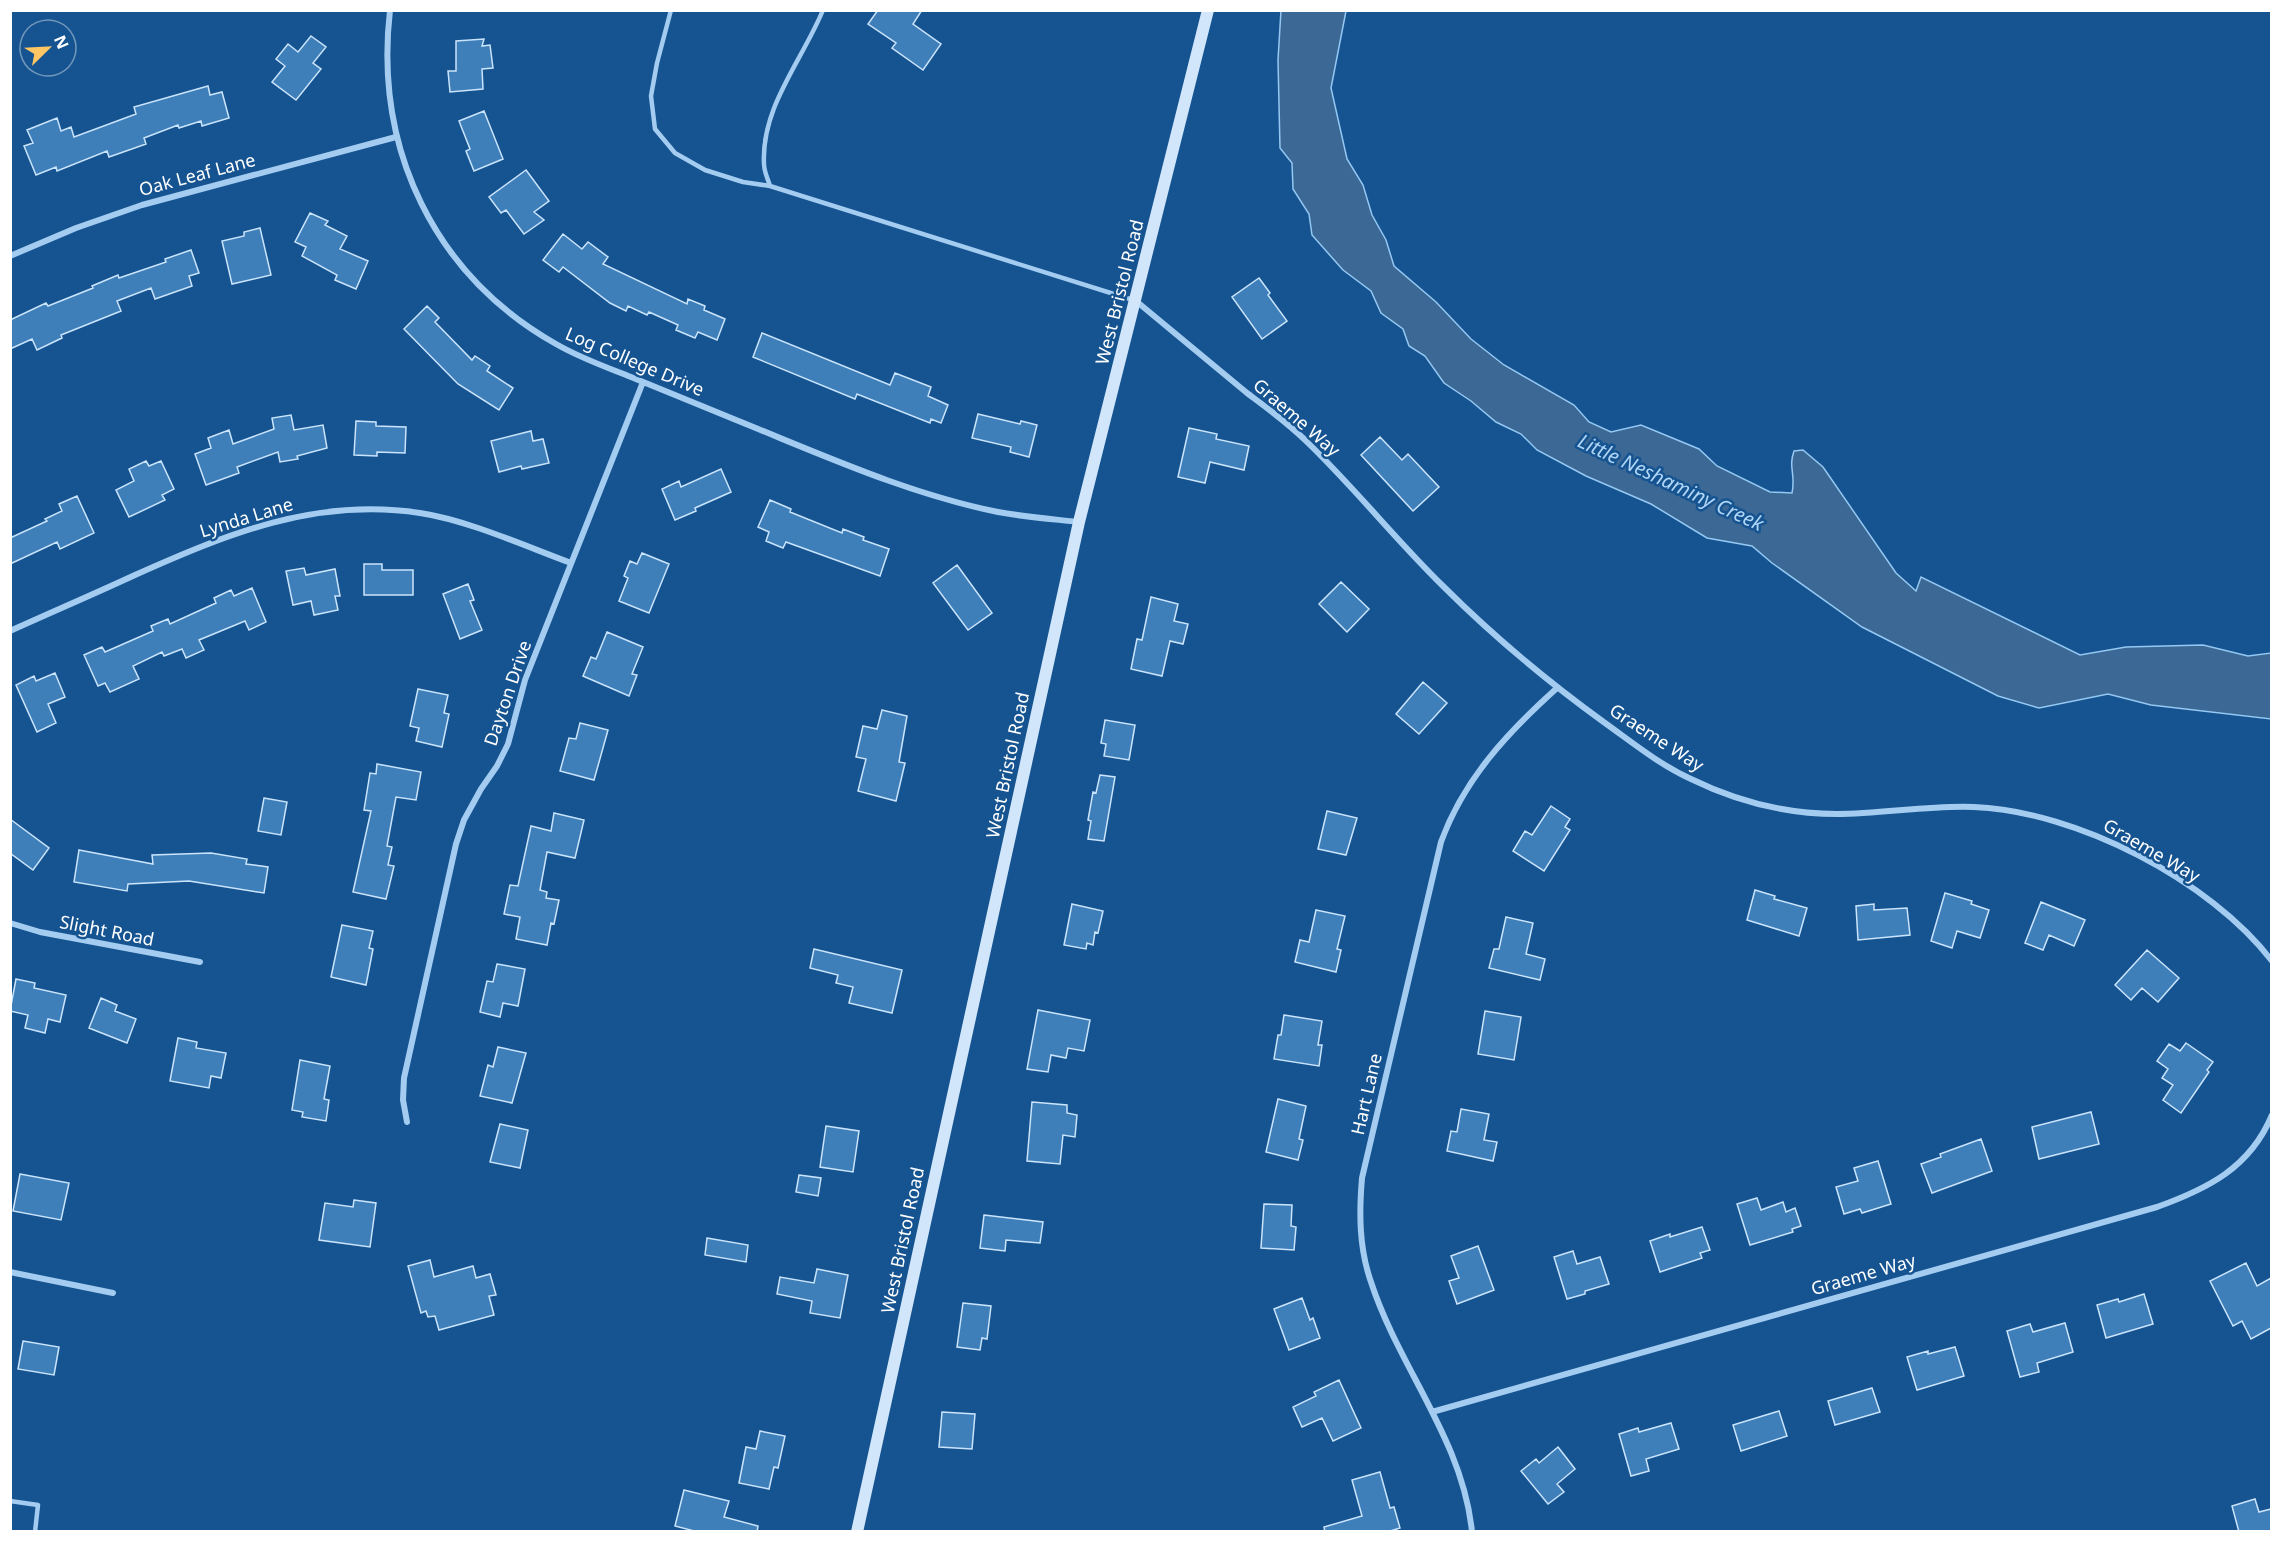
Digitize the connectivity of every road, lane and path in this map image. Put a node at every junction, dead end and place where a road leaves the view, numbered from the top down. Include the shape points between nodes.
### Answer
1 (390, 10) edge
2 (671, 10) edge
3 (824, 10) edge
4 (1208, 10) edge
5 (396, 137) junction
6 (770, 186) junction
7 (10, 256) edge
8 (1136, 301) junction
9 (644, 382) junction
10 (1079, 522) junction
11 (571, 563) junction
12 (10, 631) edge
13 (1557, 688) junction
14 (10, 923) edge
15 (2271, 961) edge
16 (200, 962) dead end
17 (2271, 1115) edge
18 (407, 1122) dead end
19 (10, 1272) edge
20 (113, 1293) dead end
21 (1432, 1412) junction
22 (10, 1501) edge
23 (34, 1532) edge
24 (856, 1532) edge
25 (1472, 1532) edge

1 - 5 street, Log College Drive via 388,83
2 - 6 lane via 651,96 655,129 675,153 705,170
3 - 6 lane via 787,78 765,135 763,166
4 - 8 main road, West Bristol Road
5 - 7 street, Oak Leaf Lane via 142,204
5 - 9 street, Log College Drive via 420,202 457,260 491,298 556,344
6 - 8 lane
8 - 10 main road, West Bristol Road
8 - 13 street, Graeme Way via 1303,438 1443,586
9 - 10 street, Log College Drive via 933,495 999,512
9 - 11 street, Dayton Drive
10 - 24 main road, West Bristol Road
11 - 12 street, Lynda Lane via 421,513 338,511 267,523 210,542
11 - 18 street, Dayton Drive via 525,680 508,744 464,820 456,844 404,1078
13 - 15 street, Graeme Way via 1671,768 1735,797 1781,809 1828,814 1950,807 1999,809 2047,818 2094,833 2210,901 2256,939
13 - 21 street, Hart Lane via 1499,744 1462,793 1450,817 1362,1178 1359,1210 1370,1280
14 - 16 street, Slight Road
17 - 21 street, Graeme Way via 2256,1141 2221,1179 2157,1207
19 - 20 street
21 - 25 street, Hart Lane via 1464,1485
22 - 23 lane via 38,1505

